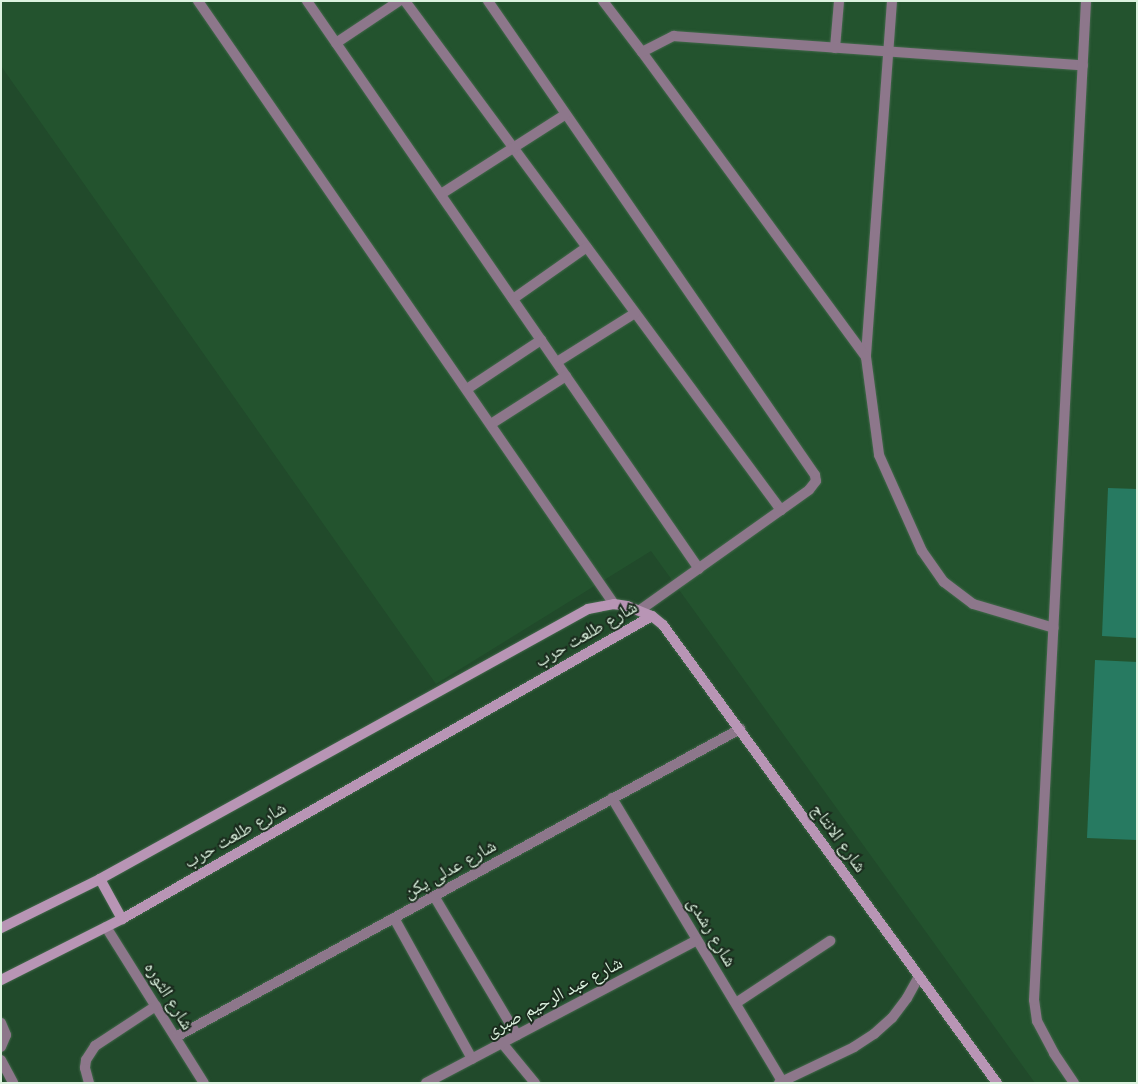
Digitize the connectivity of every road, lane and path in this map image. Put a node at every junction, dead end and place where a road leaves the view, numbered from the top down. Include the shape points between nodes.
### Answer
1 (198, 1) edge
2 (307, 1) edge
3 (399, 1) edge
4 (405, 1) edge
5 (488, 1) edge
6 (603, 1) edge
7 (839, 1) edge
8 (892, 1) edge
9 (1086, 1) edge
10 (336, 43) junction
11 (835, 48) junction
12 (642, 52) junction
13 (889, 52) junction
14 (1083, 65) junction
15 (566, 114) junction
16 (514, 148) junction
17 (441, 194) junction
18 (587, 247) junction
19 (513, 299) junction
20 (635, 312) junction
21 (541, 340) junction
22 (866, 357) junction
23 (557, 362) junction
24 (566, 376) junction
25 (467, 389) junction
26 (491, 424) junction
27 (780, 510) junction
28 (700, 569) junction
29 (614, 604) junction
30 (640, 610) junction
31 (652, 616) junction
32 (1054, 628) junction
33 (740, 729) junction
34 (612, 798) junction
35 (100, 879) junction
36 (434, 896) junction
37 (394, 918) junction
38 (122, 919) junction
39 (106, 927) junction
40 (1, 928) edge
41 (697, 940) junction
42 (830, 941) dead end
43 (919, 976) junction
44 (1, 980) edge
45 (736, 1003) junction
46 (156, 1006) junction
47 (1, 1023) edge
48 (517, 1035) junction
49 (176, 1037) junction
50 (502, 1043) junction
51 (1, 1047) edge
52 (472, 1058) junction
53 (1, 1060) edge
54 (782, 1082) edge
55 (13, 1083) edge
56 (89, 1083) edge
57 (204, 1083) edge
58 (426, 1083) edge
59 (534, 1083) edge
60 (997, 1083) edge
61 (1074, 1083) edge

1 - 25 street
2 - 10 street
3 - 10 street
4 - 16 street
5 - 15 street
6 - 12 street
7 - 11 street
8 - 13 street
9 - 14 street
10 - 17 street
11 - 12 street via 674,36
11 - 13 street
12 - 22 street
13 - 14 street
13 - 22 street
14 - 32 street
15 - 16 street
15 - 27 street via 815,475 814,486
16 - 17 street
16 - 18 street
17 - 19 street
18 - 19 street
18 - 20 street
19 - 21 street
20 - 23 street
20 - 27 street
21 - 23 street
21 - 25 street
22 - 32 street via 879,455 922,551 944,582 972,604
23 - 24 street
24 - 26 street
24 - 28 street
25 - 26 street
26 - 29 street
27 - 28 street
28 - 30 street
29 - 30 street, شارع طلعت حرب
29 - 35 street, شارع طلعت حرب via 588,609
30 - 31 street, شارع طلعت حرب
31 - 33 street, شارع الانتاج via 663,625
31 - 38 street, شارع طلعت حرب
32 - 61 street via 1034,1000 1038,1021 1054,1054
33 - 34 street, شارع عدلى يكن
33 - 43 street, شارع الانتاج
34 - 36 street, شارع عدلى يكن
34 - 41 street, شارع رشدى
35 - 38 street
35 - 40 street, شارع طلعت حرب
36 - 37 street, شارع عدلى يكن
36 - 48 street
37 - 49 street, شارع عدلى يكن
37 - 52 street
38 - 39 street, شارع طلعت حرب
39 - 44 street, شارع طلعت حرب
39 - 46 street, شارع الثوره
41 - 45 street, شارع رشدى
41 - 48 street, شارع عبد الرحيم صبرى
42 - 45 street
43 - 54 street via 892,1018 874,1034
43 - 60 street, شارع الانتاج
45 - 54 street, شارع رشدى
46 - 49 street, شارع الثوره
46 - 56 street via 95,1046 86,1060
47 - 51 street via 6,1035
48 - 50 street, شارع عبد الرحيم صبرى
49 - 57 street, شارع الثوره
50 - 52 street, شارع عبد الرحيم صبرى
50 - 59 street
52 - 58 street, شارع عبد الرحيم صبرى
53 - 55 street

